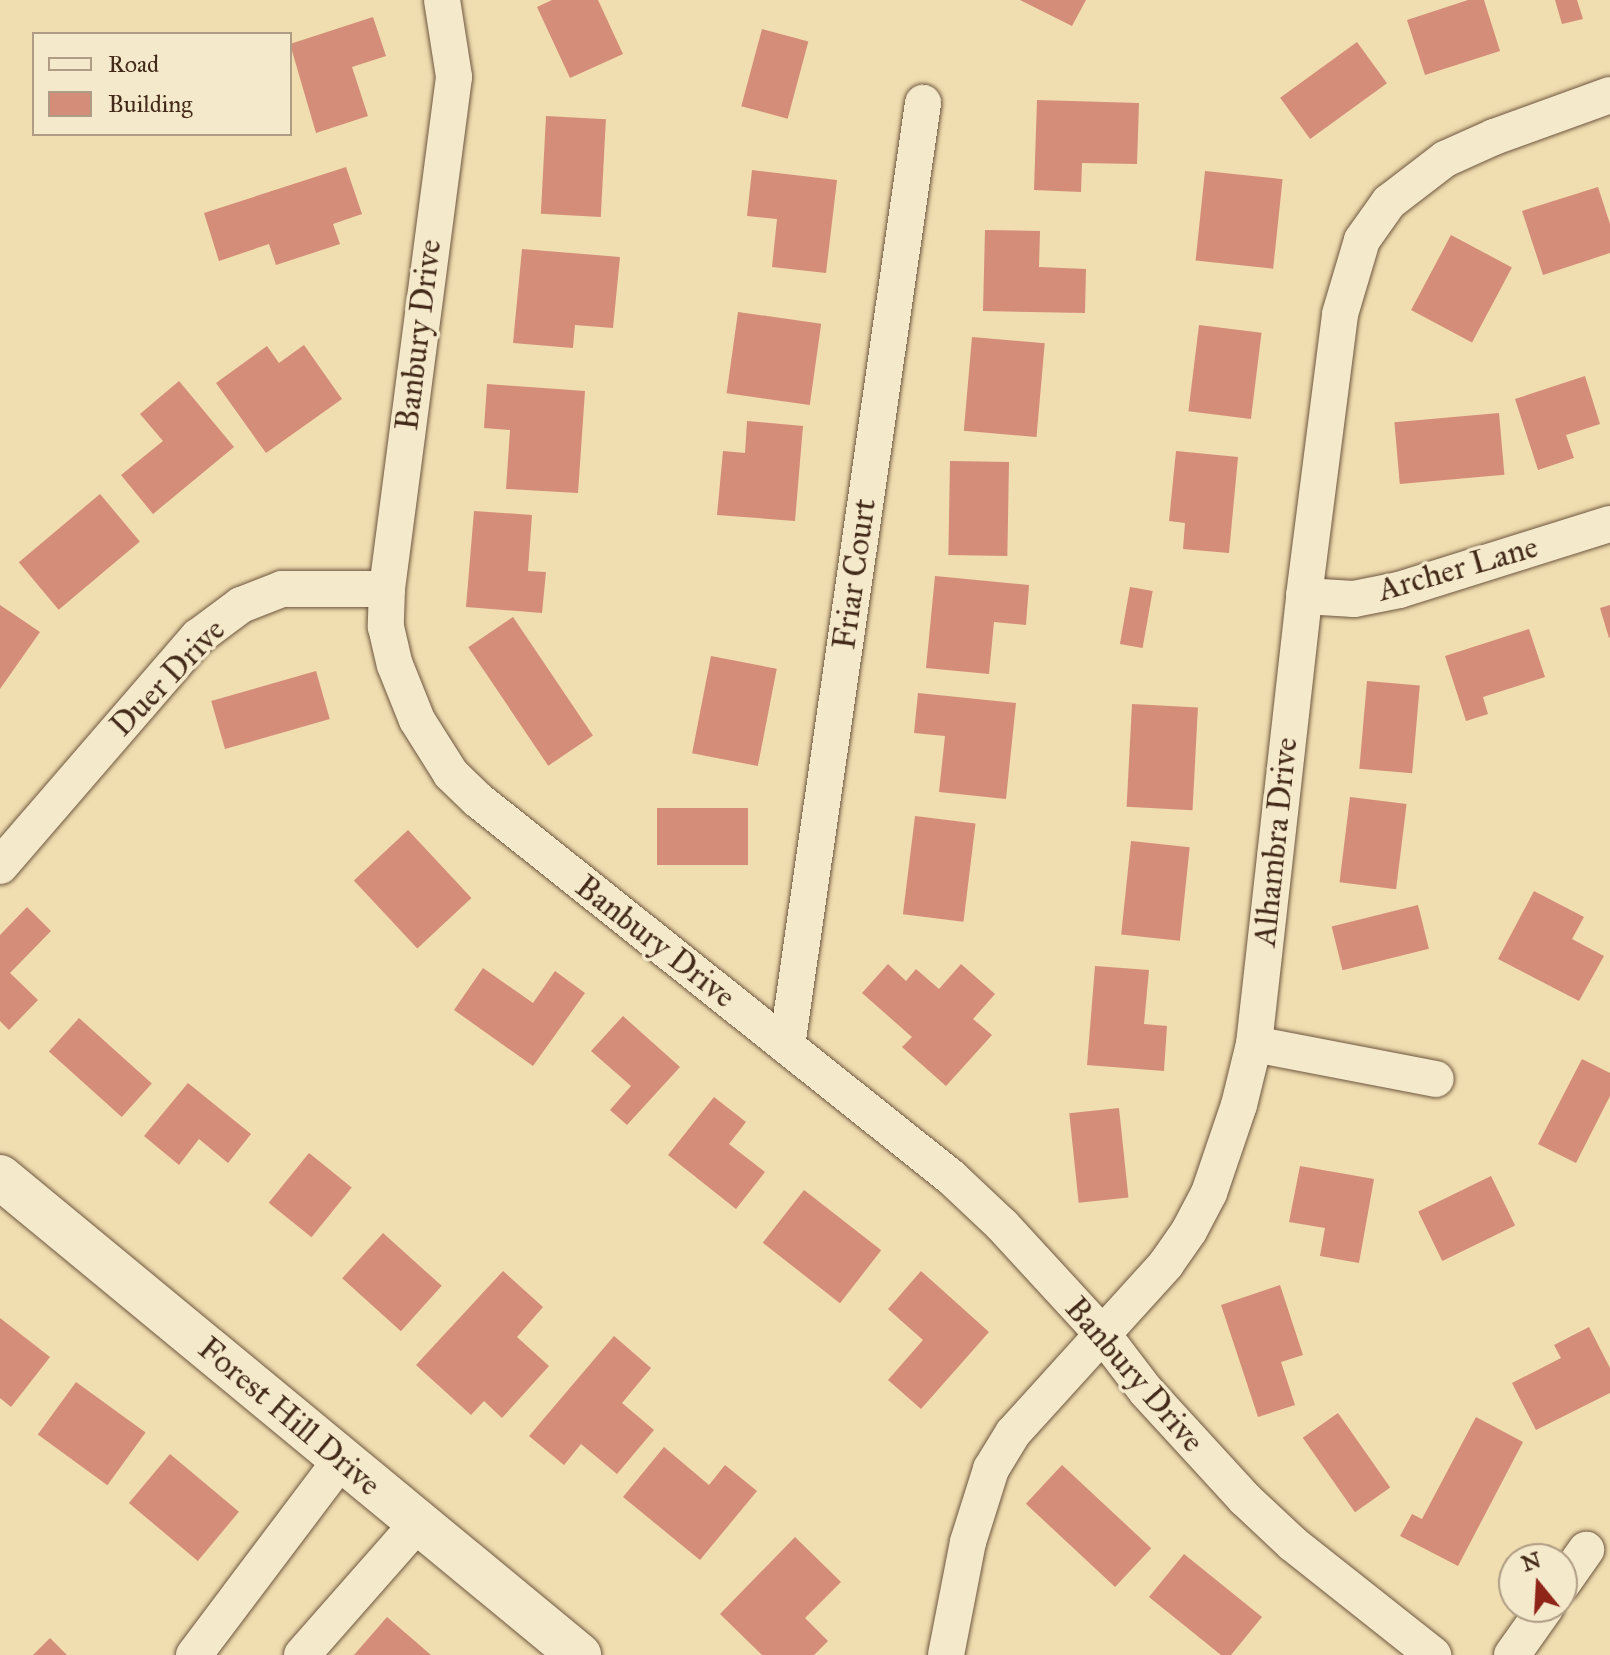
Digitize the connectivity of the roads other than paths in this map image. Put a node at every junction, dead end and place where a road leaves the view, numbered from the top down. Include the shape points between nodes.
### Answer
1 (442, 0) edge
2 (1610, 95) edge
3 (923, 103) dead end
4 (1610, 524) edge
5 (387, 589) junction
6 (1304, 596) junction
7 (0, 866) edge
8 (1254, 1044) junction
9 (787, 1046) junction
10 (1436, 1079) dead end
11 (0, 1177) edge
12 (1104, 1336) junction
13 (341, 1460) junction
14 (417, 1524) junction
15 (1586, 1550) dead end
16 (1578, 1561) edge
17 (1535, 1623) edge
18 (194, 1655) edge
19 (302, 1655) edge
20 (579, 1655) edge
21 (946, 1655) edge
22 (1433, 1655) edge
23 (1512, 1655) edge

1 - 5 street, Banbury Drive via 454,77
2 - 6 street, Alhambra Drive via 1445,159 1389,202 1362,240 1340,314
3 - 9 street, Friar Court
4 - 6 street, Archer Lane via 1399,590 1354,599
5 - 7 street, Duer Drive via 282,589 241,605 198,637
5 - 9 street, Banbury Drive via 386,627 395,665 417,720 451,774
6 - 8 street, Alhambra Drive
8 - 10 street
8 - 12 street, Alhambra Drive via 1239,1105 1196,1219 1166,1264
9 - 12 street, Banbury Drive via 951,1177
11 - 13 street, Forest Hill Drive
12 - 21 street, Alhambra Drive via 1013,1433 991,1469 968,1542
12 - 22 street, Banbury Drive via 1146,1391 1245,1499
13 - 14 street, Forest Hill Drive
13 - 18 street
14 - 19 street
14 - 20 street, Forest Hill Drive
15 - 16 street
17 - 23 street

